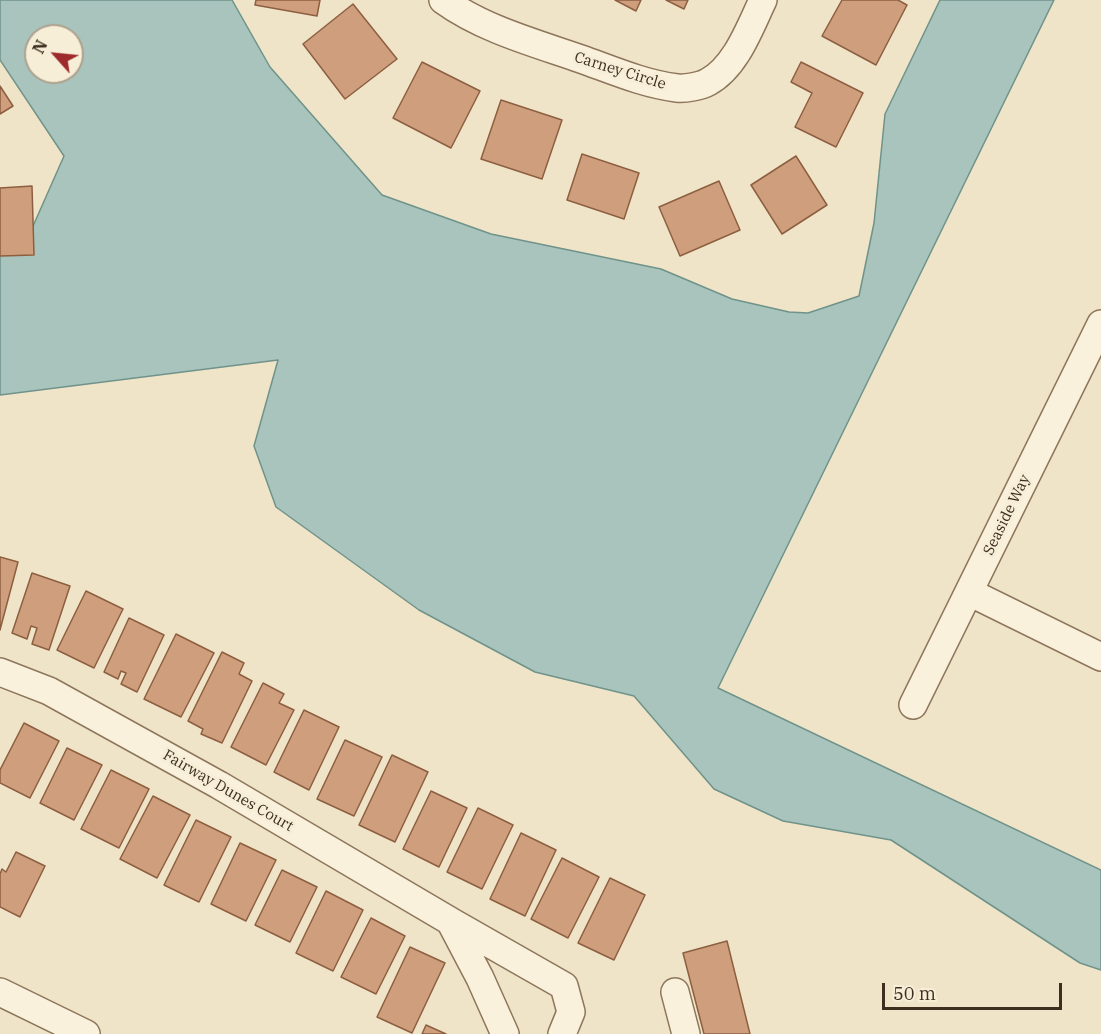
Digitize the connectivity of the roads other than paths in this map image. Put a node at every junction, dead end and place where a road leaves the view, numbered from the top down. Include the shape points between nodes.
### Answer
1 (443, 0) edge
2 (763, 0) edge
3 (1101, 324) edge
4 (969, 592) junction
5 (1101, 657) edge
6 (0, 672) edge
7 (913, 705) dead end
8 (450, 921) junction
9 (0, 992) edge
10 (675, 992) dead end
11 (87, 1034) edge
12 (505, 1034) edge
13 (562, 1034) edge
14 (686, 1034) edge

1 - 2 street, Carney Circle via 519,37 651,84 680,89 708,82 727,66
3 - 4 street, Seaside Way
4 - 5 street
4 - 7 street, Seaside Way
6 - 8 street, Fairway Dunes Court via 49,691 149,746
8 - 12 street
8 - 13 street, Fairway Dunes Court via 564,986 571,1012
9 - 11 street
10 - 14 street

